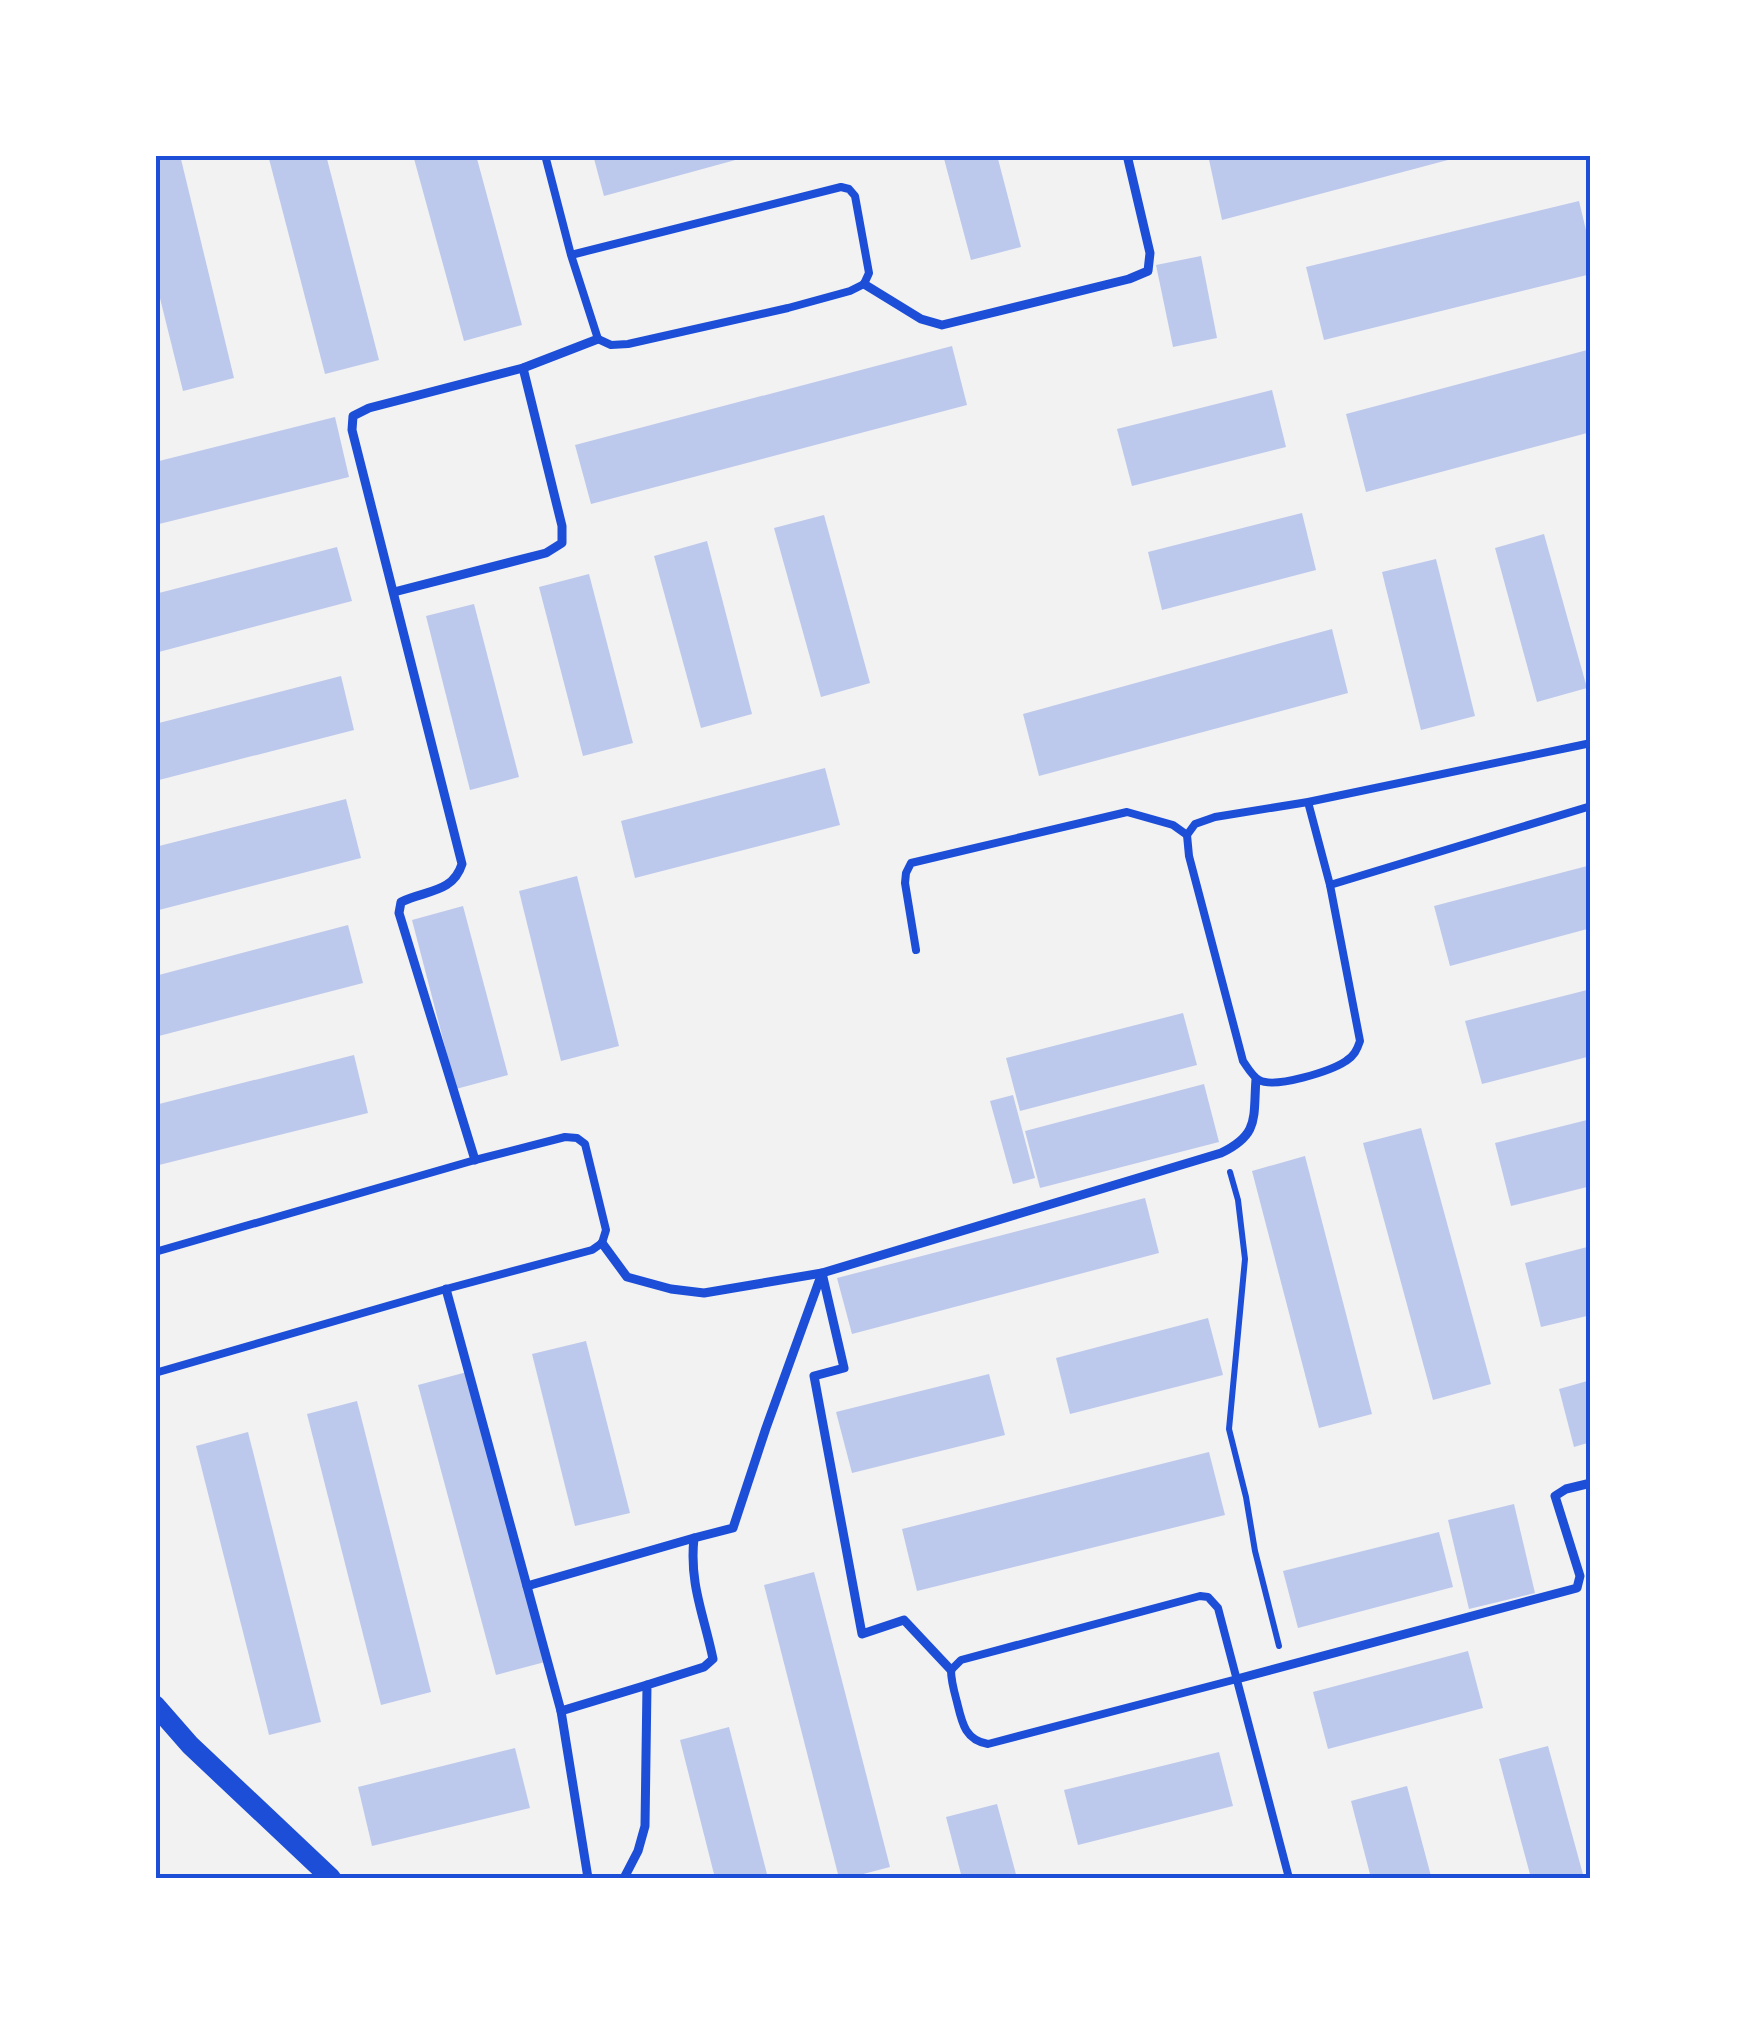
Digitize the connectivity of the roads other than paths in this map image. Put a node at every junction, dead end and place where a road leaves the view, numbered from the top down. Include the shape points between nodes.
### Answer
1 (545, 155) edge
2 (1127, 155) edge
3 (571, 255) junction
4 (864, 284) junction
5 (598, 339) junction
6 (523, 368) junction
7 (394, 592) junction
8 (1591, 743) edge
9 (1308, 802) junction
10 (1591, 806) edge
11 (1187, 835) junction
12 (1330, 885) junction
13 (916, 950) dead end
14 (1256, 1079) junction
15 (476, 1160) junction
16 (602, 1243) junction
17 (155, 1252) edge
18 (822, 1273) junction
19 (446, 1289) junction
20 (155, 1373) edge
21 (1591, 1482) edge
22 (694, 1538) junction
23 (527, 1586) junction
24 (951, 1670) junction
25 (1237, 1680) junction
26 (647, 1685) junction
27 (155, 1705) edge
28 (562, 1711) junction
29 (331, 1878) edge
30 (588, 1878) edge
31 (624, 1878) edge
32 (1289, 1878) edge

1 - 3 lane
2 - 4 street via 1150,253 1148,271 942,324 921,319
3 - 4 lane via 842,188 855,196 869,273
3 - 5 lane
4 - 5 lane via 628,344
5 - 6 street
6 - 7 street via 562,543 546,553
6 - 7 street via 353,416
7 - 15 street via 462,864 450,885 401,902 398,913
8 - 9 lane
9 - 11 lane via 1215,817
9 - 12 lane
10 - 12 lane
11 - 13 lane via 1127,812 912,863 904,883
11 - 14 lane via 1243,1061
12 - 14 lane via 1360,1042 1356,1054 1284,1082
14 - 18 street via 1252,1128 1242,1143 1222,1153
15 - 16 lane via 577,1138 606,1230
15 - 17 lane
16 - 18 street via 627,1277 671,1290 704,1293
16 - 19 lane
18 - 22 street via 733,1528
18 - 24 street via 844,1368 814,1376 862,1634 904,1620
19 - 20 lane
19 - 23 street
21 - 25 street via 1555,1496 1580,1576 1577,1588
22 - 23 street
22 - 26 street via 694,1585 713,1659
23 - 28 street
24 - 25 lane via 963,1727 988,1744
24 - 25 lane via 961,1660 1208,1596 1218,1608
25 - 32 lane
26 - 28 street
26 - 31 street via 645,1826
27 - 29 main road
28 - 30 street

